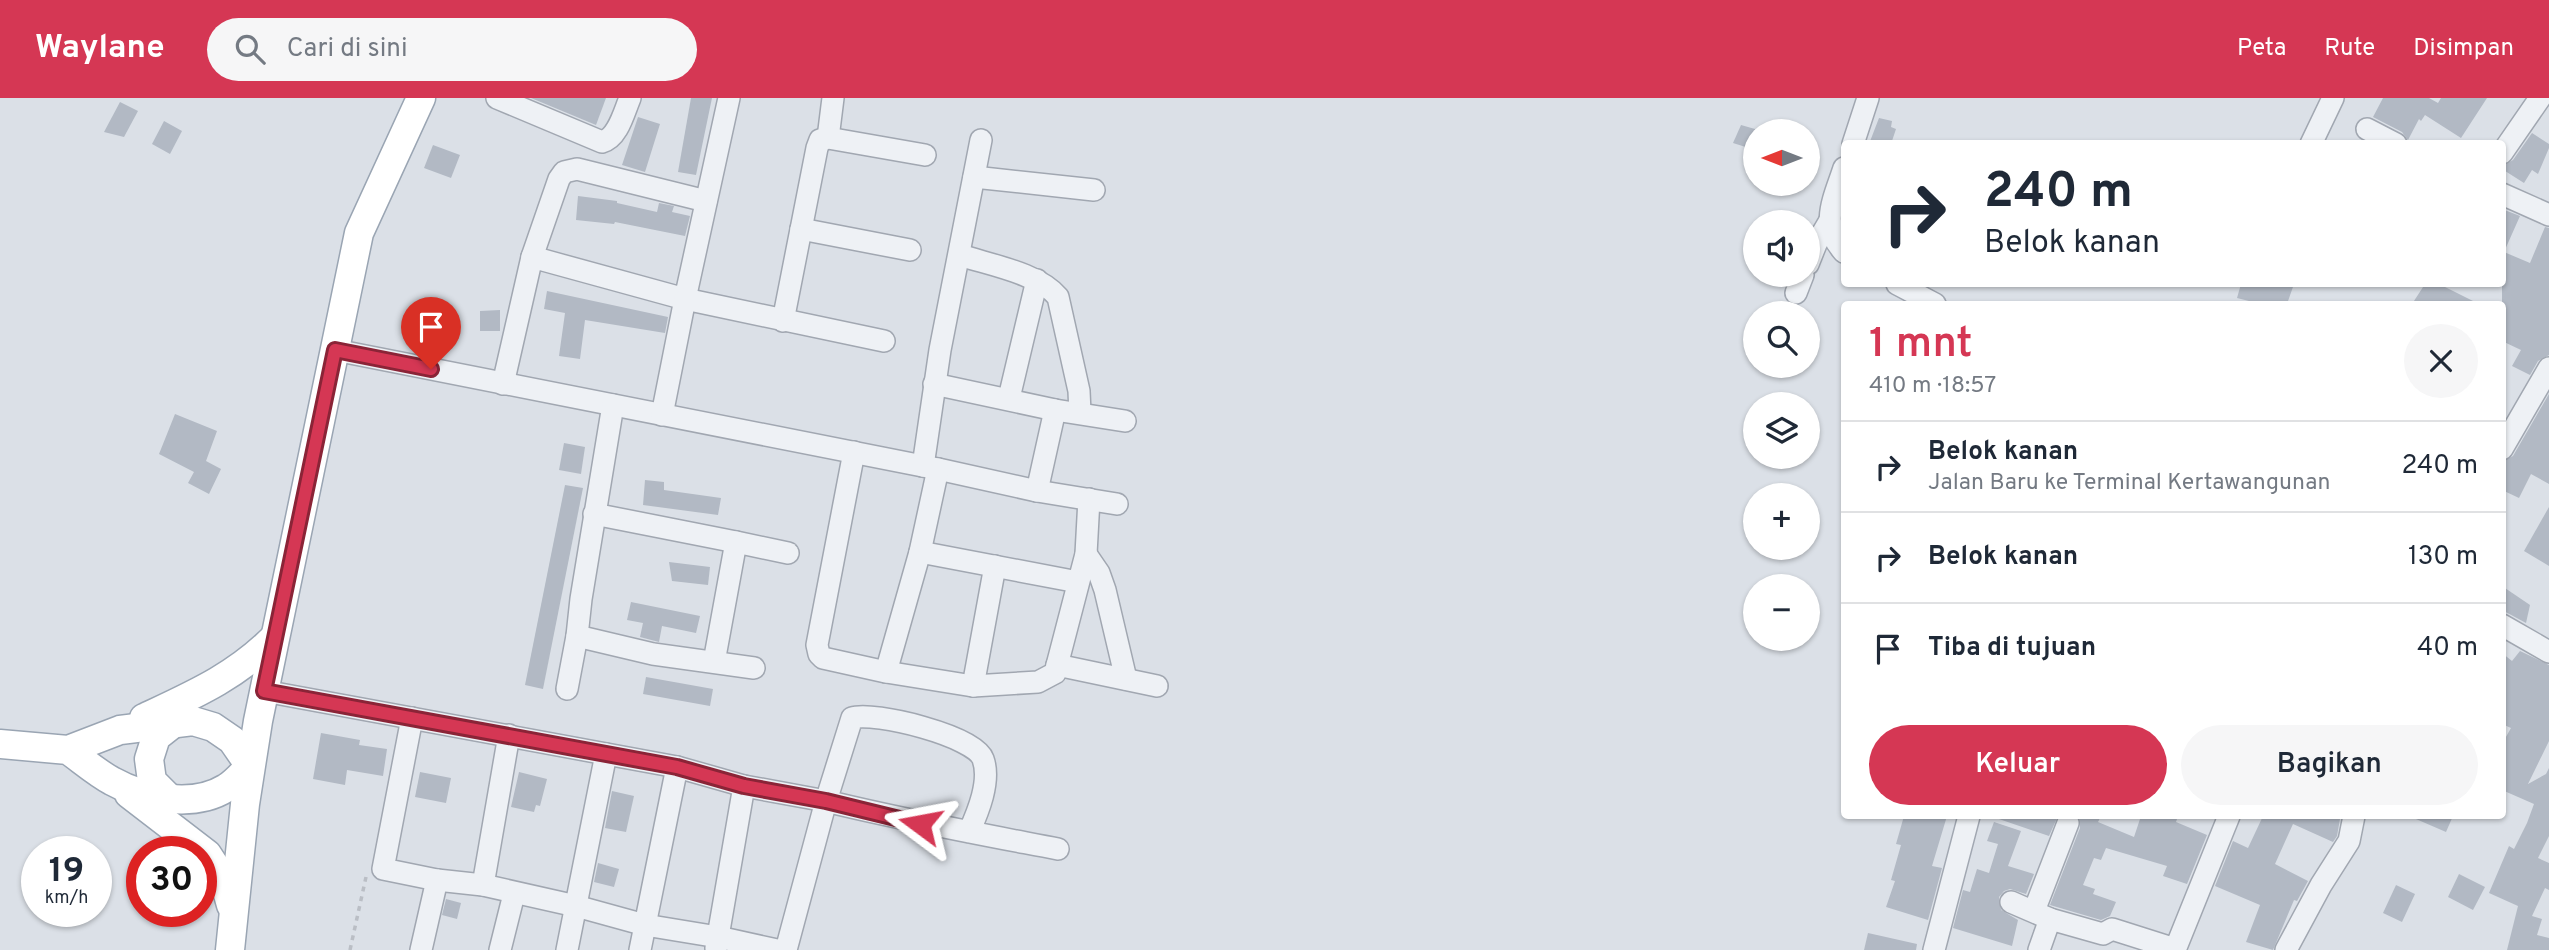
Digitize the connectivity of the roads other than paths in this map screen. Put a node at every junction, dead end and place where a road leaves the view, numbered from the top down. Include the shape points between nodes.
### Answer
1 (421, 98) edge
2 (497, 98) edge
3 (630, 98) edge
4 (729, 98) edge
5 (833, 98) edge
6 (1868, 98) edge
7 (2540, 98) edge
8 (2324, 102) edge
9 (2367, 129) dead end
10 (828, 138) junction
11 (981, 140) dead end
12 (1854, 140) edge
13 (2312, 140) edge
14 (2388, 140) edge
15 (2506, 147) edge
16 (925, 155) dead end
17 (975, 177) junction
18 (1841, 179) edge
19 (1094, 190) dead end
20 (2506, 196) edge
21 (706, 201) junction
22 (2549, 215) edge
23 (1829, 222) junction
24 (801, 229) junction
25 (1820, 237) edge
26 (1841, 249) edge
27 (910, 250) dead end
28 (960, 256) junction
29 (532, 257) junction
30 (1037, 280) junction
31 (1903, 287) edge
32 (685, 299) junction
33 (1929, 301) edge
34 (783, 321) junction
35 (884, 341) dead end
36 (335, 350) junction
37 (2549, 368) edge
38 (503, 384) junction
39 (934, 384) junction
40 (1009, 398) junction
41 (613, 405) junction
42 (1055, 410) junction
43 (1080, 413) junction
44 (662, 415) junction
45 (1125, 421) dead end
46 (2506, 442) edge
47 (854, 452) junction
48 (931, 467) junction
49 (1037, 491) junction
50 (1089, 499) junction
51 (1117, 504) dead end
52 (594, 514) junction
53 (736, 542) junction
54 (920, 552) junction
55 (788, 553) dead end
56 (1086, 554) junction
57 (995, 566) junction
58 (1078, 582) junction
59 (2506, 627) edge
60 (577, 636) junction
61 (274, 638) junction
62 (2549, 652) edge
63 (714, 662) junction
64 (1057, 665) junction
65 (754, 668) dead end
66 (886, 672) junction
67 (1126, 680) junction
68 (973, 686) junction
69 (1157, 686) dead end
70 (567, 689) dead end
71 (264, 691) junction
72 (412, 718) junction
73 (175, 722) junction
74 (120, 730) junction
75 (509, 735) junction
76 (0, 744) edge
77 (68, 750) junction
78 (606, 754) junction
79 (250, 766) junction
80 (677, 767) junction
81 (113, 782) junction
82 (744, 786) junction
83 (169, 798) junction
84 (826, 801) junction
85 (1968, 819) edge
86 (2229, 819) edge
87 (2353, 819) edge
88 (2068, 823) dead end
89 (969, 832) junction
90 (1058, 849) dead end
91 (437, 880) junction
92 (482, 885) junction
93 (514, 894) junction
94 (2011, 902) dead end
95 (576, 906) junction
96 (233, 915) junction
97 (2042, 915) junction
98 (645, 925) junction
99 (717, 944) edge
100 (2175, 949) edge
101 (230, 950) edge
102 (421, 950) edge
103 (500, 950) edge
104 (567, 950) edge
105 (640, 950) edge
106 (777, 950) edge
107 (786, 950) edge
108 (1934, 950) edge
109 (2039, 950) edge
110 (2286, 950) edge

1 - 36 main road via 359,233
2 - 3 street via 602,142 614,136
4 - 21 street
5 - 10 street
6 - 12 street
7 - 15 street
8 - 13 street
9 - 14 street
10 - 16 street
10 - 24 street via 820,140 817,149
11 - 17 street
17 - 19 street
17 - 28 street
18 - 23 street
20 - 22 street
21 - 29 street via 577,169 564,172
21 - 32 street
23 - 25 street
23 - 26 street
24 - 27 street
24 - 34 street
28 - 30 street
28 - 39 street
29 - 32 street
29 - 38 street
30 - 40 street
30 - 43 street via 1058,297
31 - 33 street
32 - 34 street
32 - 44 street
34 - 35 street
36 - 38 street
36 - 61 main road
37 - 46 street
38 - 41 street
39 - 40 street
39 - 48 street
40 - 42 street
41 - 44 street
41 - 52 street
42 - 43 street
42 - 49 street
43 - 45 street
44 - 47 street
47 - 48 street
47 - 66 street via 817,645 823,658
48 - 49 street
48 - 54 street
49 - 50 street
50 - 51 street
50 - 56 street
52 - 53 street
52 - 60 street
53 - 55 street
53 - 63 street
54 - 57 street
54 - 66 street
56 - 58 street
56 - 67 street via 1100,573
57 - 58 street
57 - 68 street
58 - 64 street
59 - 62 street
60 - 63 street via 653,654
60 - 70 street
61 - 71 main road
61 - 74 main road via 225,678
63 - 65 street
64 - 67 street
64 - 68 street via 1052,677 1038,682
66 - 68 street
67 - 69 street
71 - 72 street
71 - 79 main road
72 - 75 street
72 - 91 street via 383,869
73 - 74 main road
73 - 79 main road via 213,727 232,740
73 - 83 main road via 156,737 149,759 152,781
74 - 77 main road
75 - 78 street
75 - 92 street
76 - 77 main road
77 - 81 main road
78 - 80 street
78 - 95 street
79 - 83 main road via 228,788 206,797
79 - 96 main road
80 - 82 street
80 - 98 street
81 - 83 main road
81 - 96 main road via 207,854 225,880
82 - 84 street
82 - 99 street
84 - 89 street
84 - 89 street via 852,718 900,722 942,733 979,752 985,773 979,810
84 - 107 street
85 - 108 street
86 - 100 street
87 - 110 street via 2349,841
88 - 97 street
89 - 90 street
91 - 92 street
91 - 102 street
92 - 93 street
93 - 95 street
93 - 103 street
94 - 97 street
95 - 98 street
95 - 104 street
96 - 101 main road
97 - 100 street via 2103,934 2112,929
97 - 109 street
98 - 99 street
98 - 105 street
99 - 106 street

